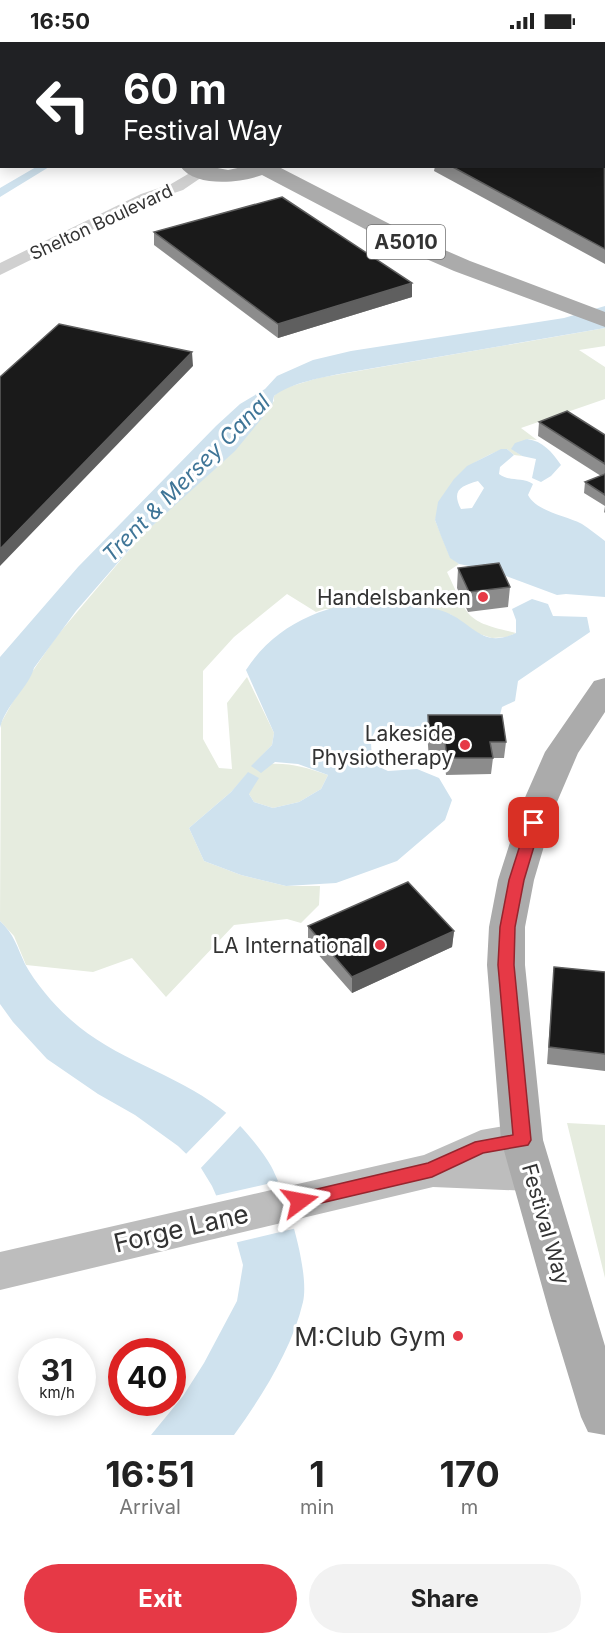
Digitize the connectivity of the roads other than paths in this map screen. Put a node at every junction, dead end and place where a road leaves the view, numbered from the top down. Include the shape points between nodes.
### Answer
1 (261, 168) edge
2 (266, 168) edge
3 (195, 169) edge
4 (0, 270) edge
5 (605, 320) edge
6 (605, 688) edge
7 (526, 1157) junction
8 (0, 1271) edge
9 (605, 1417) edge

1 - 3 main road, A5010 via 241,175 213,175
2 - 5 main road, A5010 via 409,243
3 - 4 street, Shelton Boulevard via 177,187 147,197
6 - 7 main road, Festival Way via 562,752 540,802 516,880 507,927 506,965
7 - 8 street, Forge Lane via 432,1170
7 - 9 main road, Festival Way

